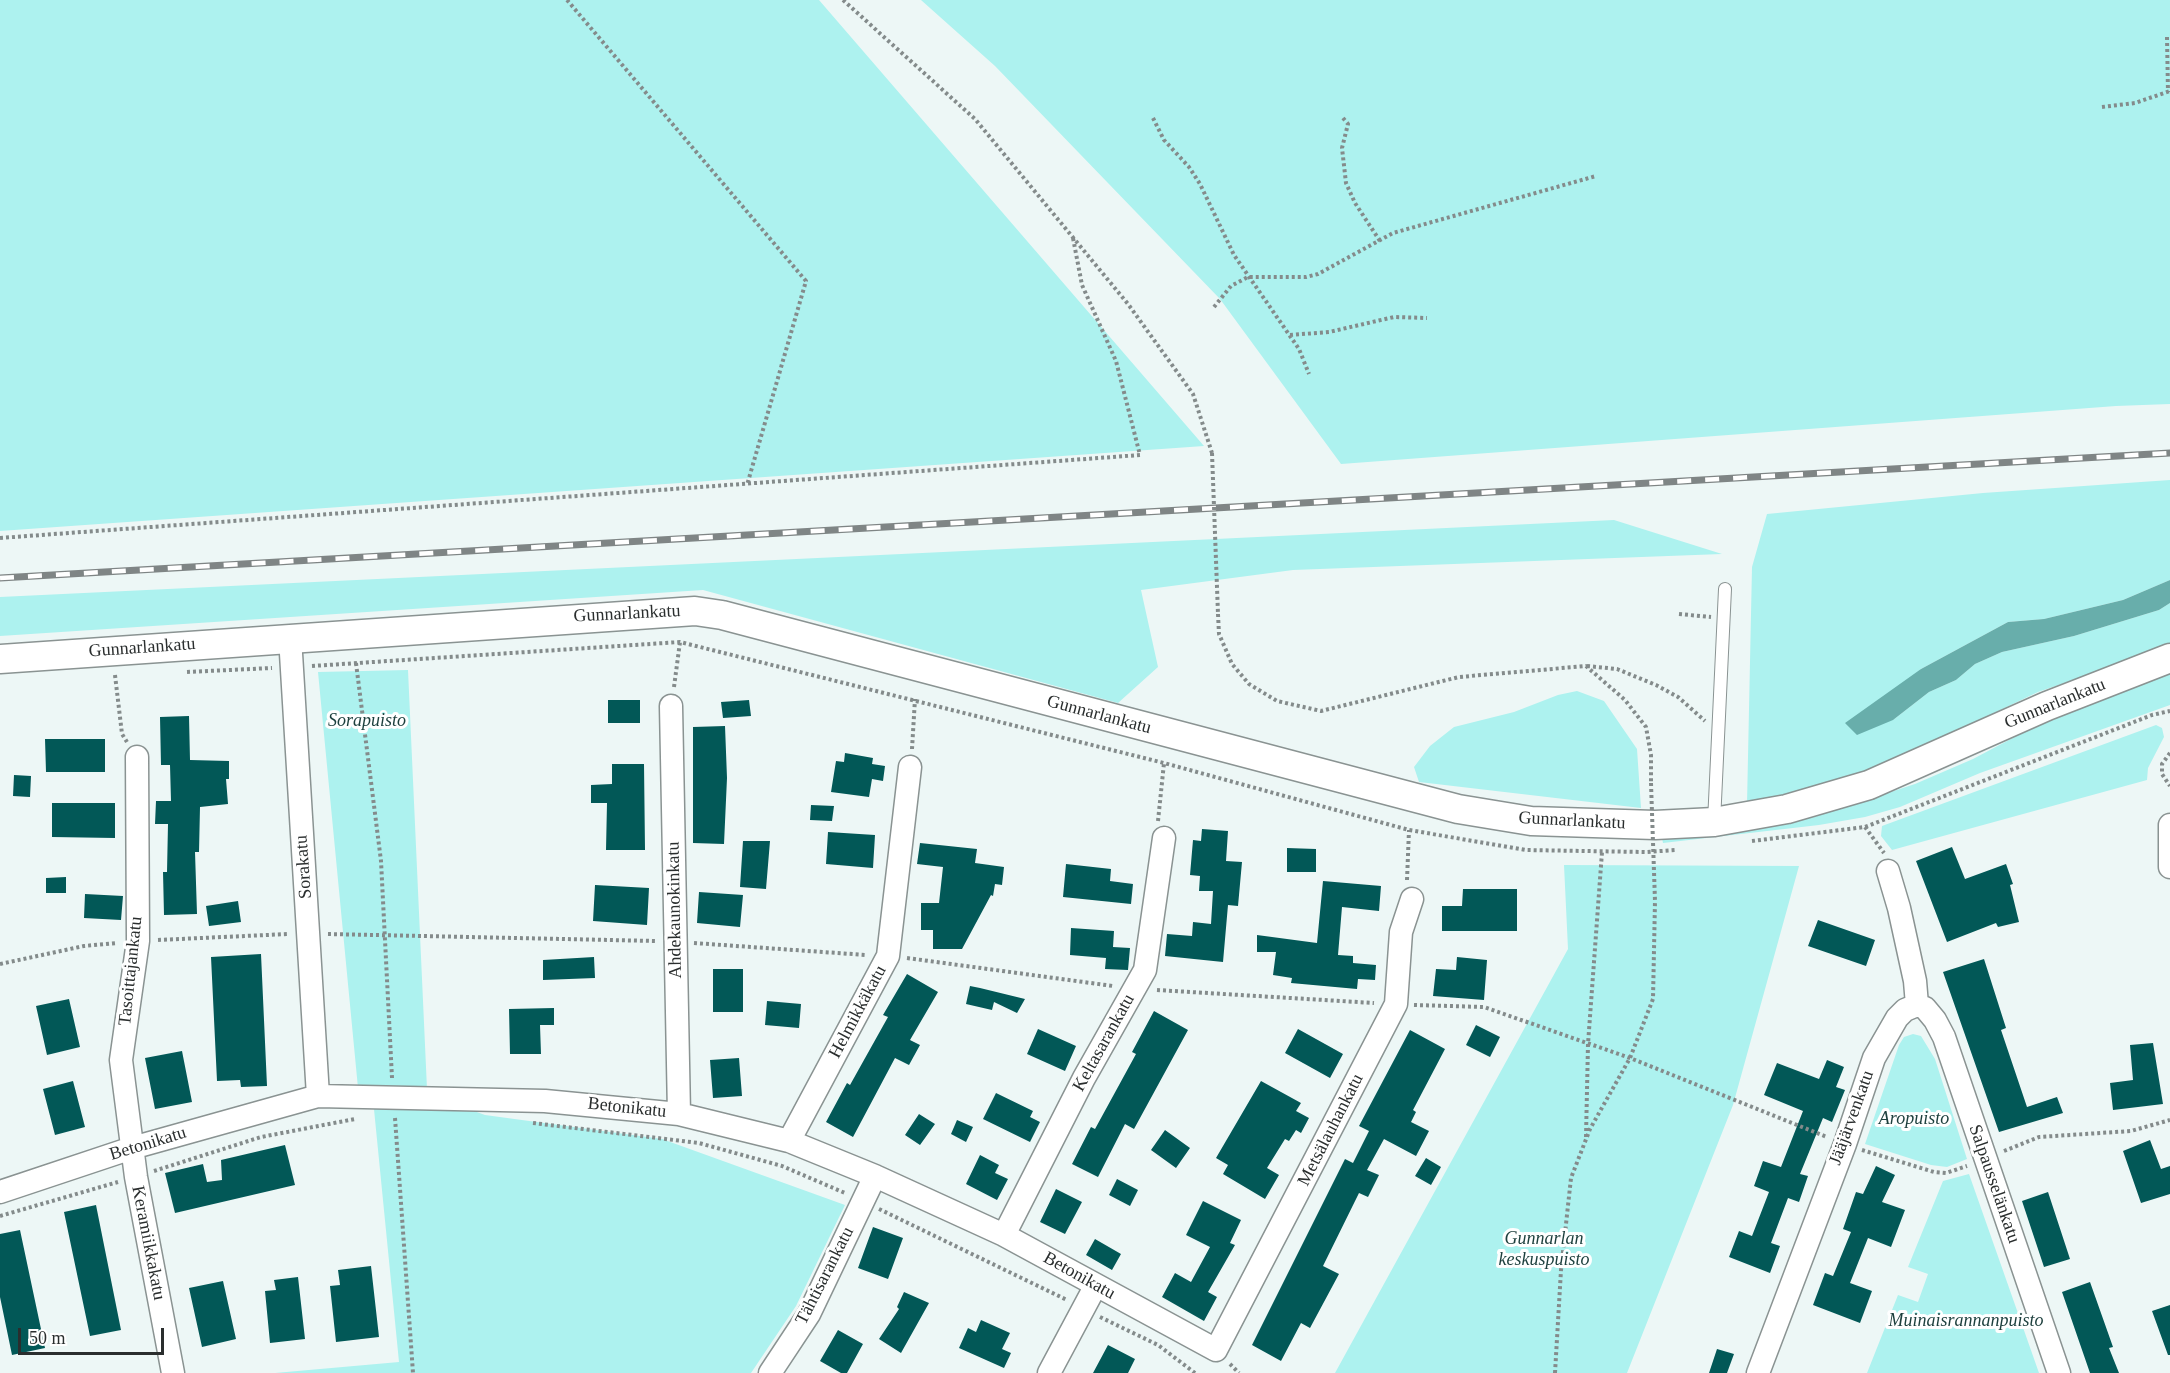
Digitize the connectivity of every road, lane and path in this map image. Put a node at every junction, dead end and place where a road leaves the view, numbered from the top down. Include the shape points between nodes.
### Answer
1 (567, 0) edge
2 (843, 0) edge
3 (2168, 38) dead end
4 (2169, 91) edge
5 (2102, 108) dead end
6 (1153, 118) dead end
7 (1343, 118) dead end
8 (1596, 176) dead end
9 (1073, 238) junction
10 (1380, 241) junction
11 (1248, 277) junction
12 (1214, 307) dead end
13 (1427, 318) dead end
14 (1290, 335) junction
15 (1309, 374) dead end
16 (747, 484) junction
17 (0, 538) edge
18 (1725, 589) dead end
19 (1679, 614) dead end
20 (1724, 618) junction
21 (290, 637) junction
22 (680, 642) junction
23 (2170, 658) edge
24 (0, 659) edge
25 (356, 663) junction
26 (1586, 666) junction
27 (291, 668) junction
28 (185, 672) dead end
29 (115, 675) junction
30 (126, 675) dead end
31 (103, 676) dead end
32 (915, 699) junction
33 (671, 706) joint
34 (2170, 711) edge
35 (1720, 735) junction
36 (2170, 753) edge
37 (137, 757) joint
38 (1164, 763) junction
39 (910, 767) joint
40 (2170, 786) edge
41 (1714, 822) junction
42 (2170, 825) edge
43 (1164, 838) joint
44 (1602, 852) dead end
45 (2170, 867) edge
46 (1888, 871) joint
47 (1412, 899) joint
48 (1396, 1004) junction
49 (1917, 1005) junction
50 (1588, 1044) junction
51 (318, 1096) junction
52 (394, 1098) junction
53 (679, 1113) junction
54 (360, 1118) dead end
55 (527, 1123) dead end
56 (1586, 1140) junction
57 (789, 1141) junction
58 (132, 1148) junction
59 (875, 1176) junction
60 (136, 1177) junction
61 (0, 1192) edge
62 (863, 1201) junction
63 (0, 1216) edge
64 (1004, 1235) junction
65 (1096, 1285) junction
66 (1084, 1309) junction
67 (1216, 1350) joint
68 (173, 1373) edge
69 (412, 1373) edge
70 (770, 1373) edge
71 (1049, 1373) edge
72 (1195, 1373) edge
73 (1555, 1373) edge
74 (1758, 1373) edge
75 (2059, 1373) edge

1 - 16 path via 806,281
2 - 9 path via 975,119
3 - 4 path
4 - 5 path via 2135,103
6 - 11 path via 1164,140 1200,184 1223,236
7 - 10 path via 1347,124 1342,148 1346,183
8 - 10 path via 1394,233
9 - 16 path via 1082,285 1116,361 1140,455
9 - 26 path, bridge via 1128,304 1193,394 1212,453 1219,634 1232,664 1250,684 1276,701 1321,711 1459,677
10 - 11 path via 1318,274
11 - 12 path via 1231,286
11 - 14 path
13 - 14 path via 1394,317 1329,332
14 - 15 path
16 - 17 path
18 - 20 lane
19 - 20 path
20 - 35 lane
21 - 24 street, Gunnarlankatu
21 - 27 street, Sorakatu
21 - 41 street, Gunnarlankatu via 694,611 722,615 1458,809 1531,821 1655,825
22 - 25 path
22 - 32 path
22 - 33 path
23 - 41 street, Gunnarlankatu via 2048,706 1869,785 1787,809
25 - 27 path
25 - 52 path via 381,861
26 - 35 path via 1617,669 1656,685 1678,697
26 - 56 path, bridge via 1625,700 1646,727 1651,755 1655,901 1653,999 1630,1058
27 - 28 path
27 - 51 street, Sorakatu
29 - 30 path
29 - 31 path
29 - 37 path via 122,735
32 - 38 path
32 - 39 path
33 - 53 street, Ahdekaunokinkatu
34 - 46 path via 1865,827 1885,854
35 - 41 lane
36 - 40 path via 2162,764 2162,774
37 - 58 street, Tasoittajankatu via 138,941 121,1060
38 - 43 path via 1157,819
38 - 47 path via 1409,830 1406,875
39 - 57 street, Helmikkäkatu via 888,956
42 - 45 street
43 - 64 street, Keltasarankatu via 1145,970 1084,1078
44 - 50 path
46 - 49 street via 1915,981
47 - 48 street, Metsälauhankatu via 1401,932
48 - 50 path via 1484,1007
48 - 67 street, Metsälauhankatu
49 - 74 street, Jääjärvenkatu via 1897,1018 1874,1058
49 - 75 street, Salpausselänkatu via 1925,1008 1944,1037
50 - 56 path
51 - 52 street, Betonikatu
51 - 58 street, Betonikatu
52 - 53 street, Betonikatu via 545,1101
52 - 69 path
53 - 57 street, Betonikatu
54 - 60 path via 261,1137
55 - 62 path via 699,1143 782,1166
56 - 73 path via 1572,1178
57 - 59 street, Betonikatu
58 - 60 street, Keramiikkakatu
58 - 61 street, Betonikatu
59 - 62 street, Tähtisarankatu
59 - 64 street, Betonikatu
60 - 63 path
60 - 68 street, Keramiikkakatu
62 - 66 path
62 - 70 street, Tähtisarankatu via 809,1314
64 - 65 street, Betonikatu
65 - 66 street
65 - 67 street, Betonikatu
66 - 71 street
66 - 72 path via 1158,1345

